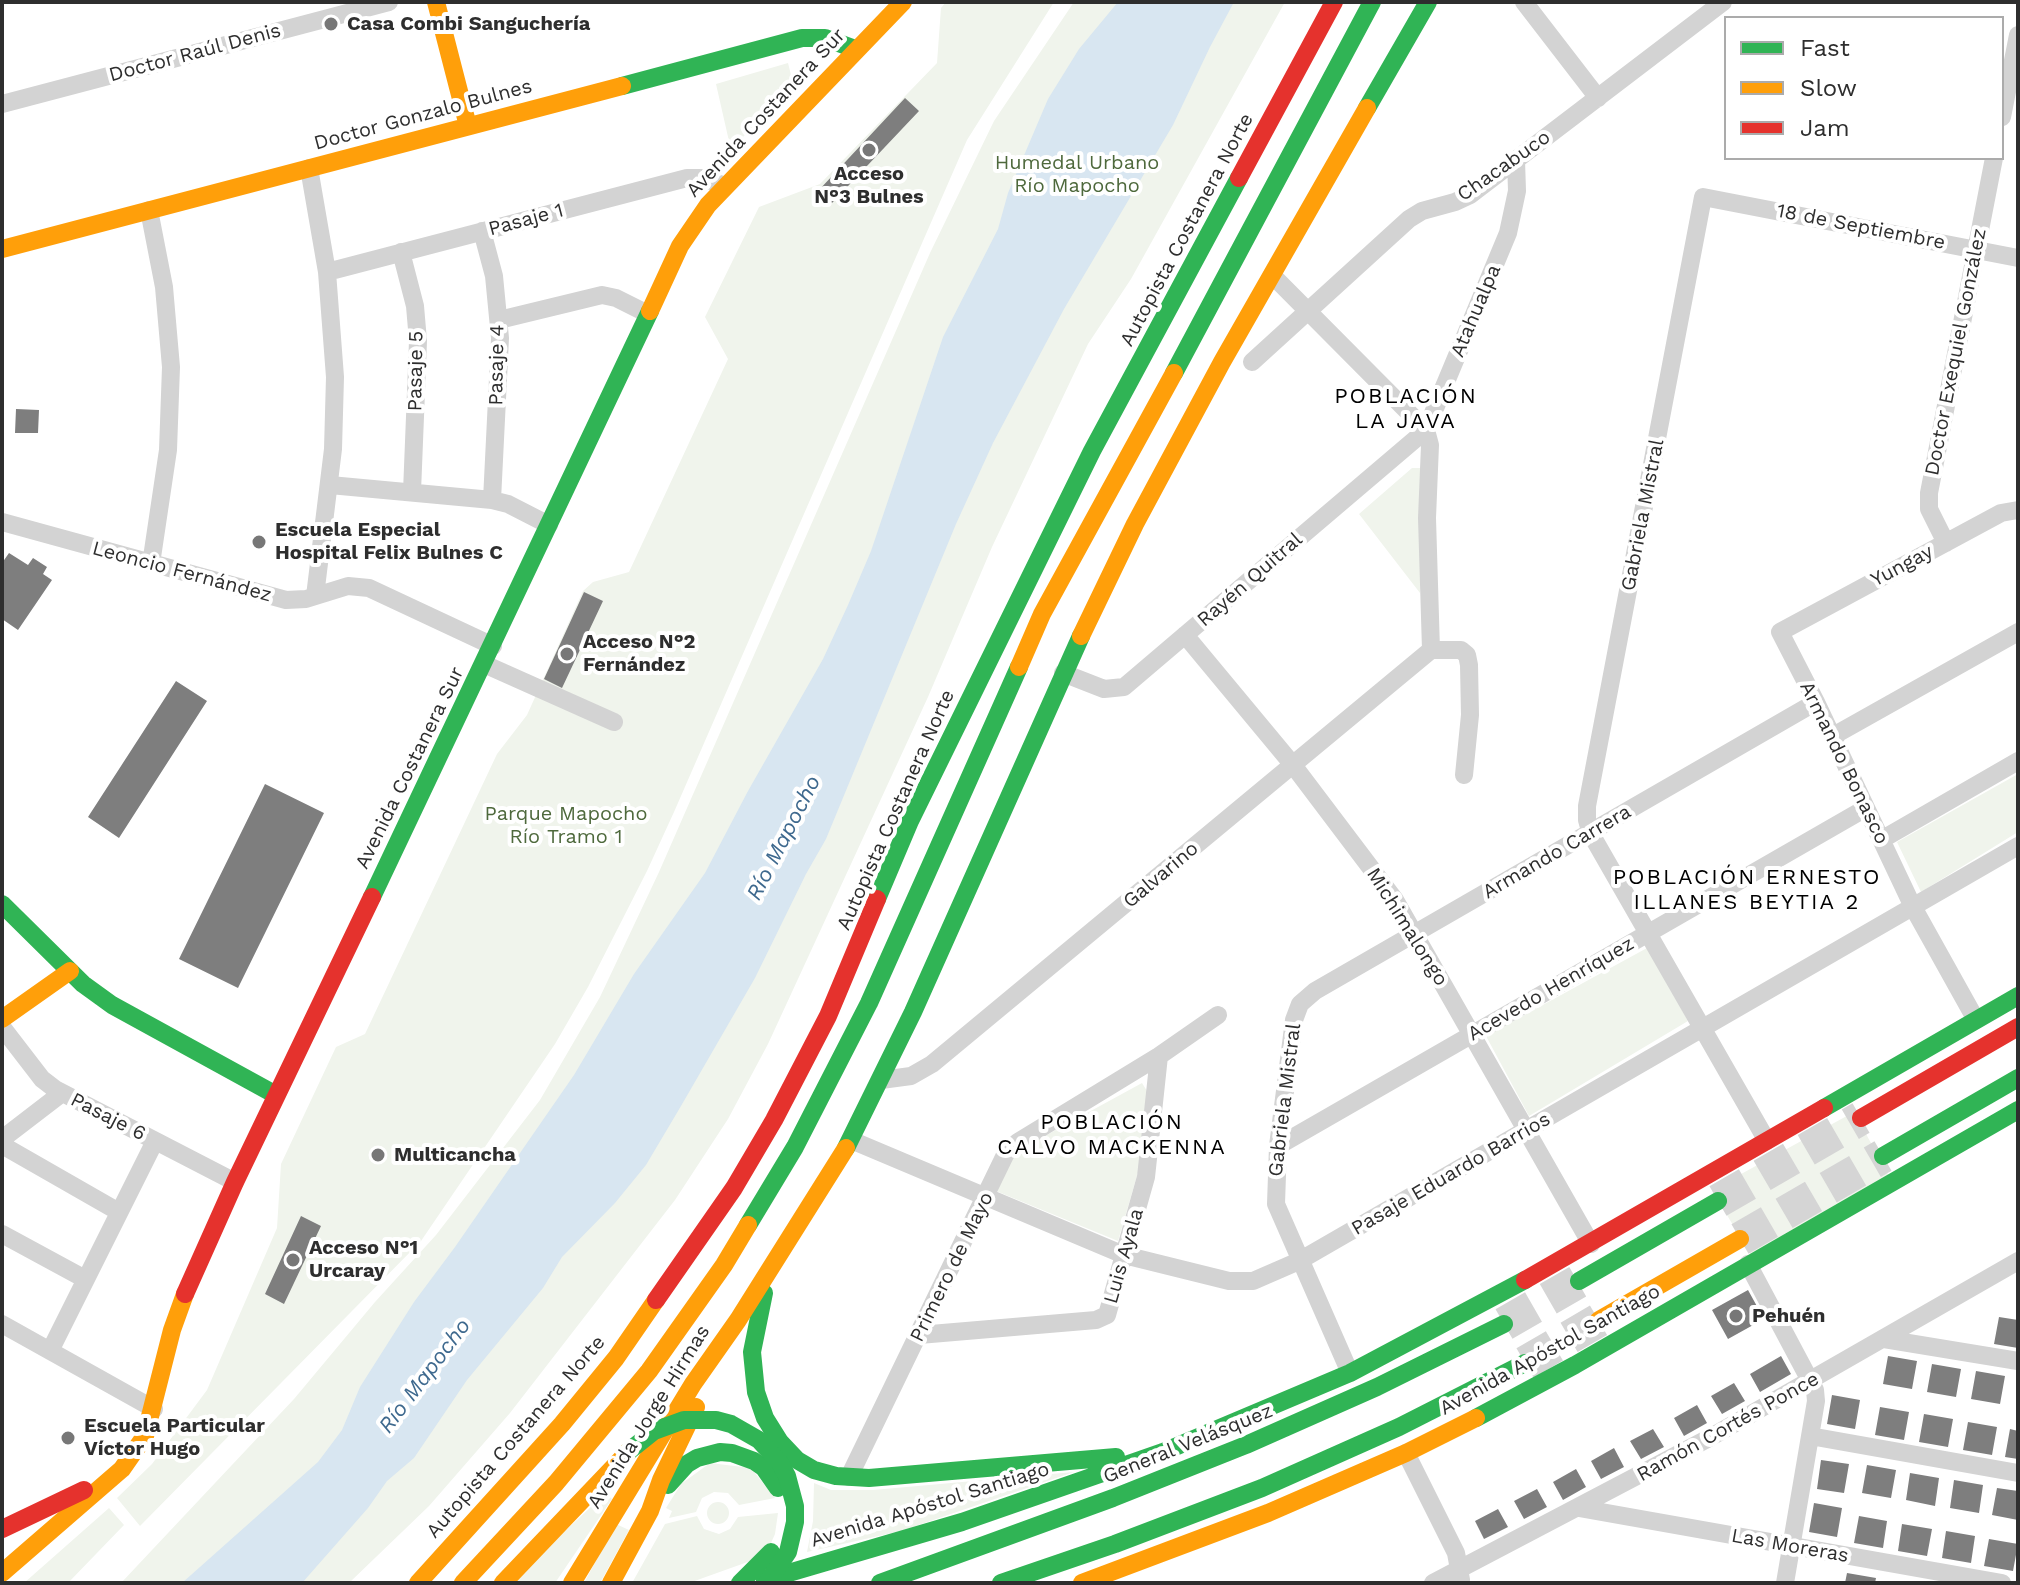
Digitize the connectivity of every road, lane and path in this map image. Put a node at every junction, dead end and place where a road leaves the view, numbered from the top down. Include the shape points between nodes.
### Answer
1 (389, 2) edge
2 (436, 2) edge
3 (903, 2) edge
4 (1334, 2) edge
5 (1372, 2) edge
6 (1428, 2) edge
7 (1524, 2) edge
8 (1723, 2) edge
9 (2018, 35) edge
10 (855, 49) junction
11 (1598, 98) junction
12 (2, 104) edge
13 (2004, 107) edge
14 (468, 126) junction
15 (1516, 160) junction
16 (1994, 160) edge
17 (309, 168) junction
18 (725, 186) junction
19 (1703, 197) joint
20 (149, 210) junction
21 (482, 231) junction
22 (2, 249) edge
23 (1976, 250) junction
24 (401, 252) junction
25 (2018, 258) edge
26 (327, 272) junction
27 (1272, 275) junction
28 (1309, 312) junction
29 (648, 314) junction
30 (499, 320) junction
31 (1252, 362) dead end
32 (1426, 430) junction
33 (330, 485) junction
34 (412, 492) junction
35 (492, 500) junction
36 (2017, 506) edge
37 (2, 522) edge
38 (549, 525) junction
39 (1946, 543) junction
40 (151, 564) junction
41 (315, 596) junction
42 (1780, 632) joint
43 (2018, 632) edge
44 (1185, 635) junction
45 (493, 646) junction
46 (1431, 650) junction
47 (484, 664) junction
48 (1063, 673) junction
49 (1816, 702) junction
50 (614, 722) dead end
51 (1833, 736) junction
52 (2018, 761) edge
53 (1293, 765) junction
54 (1464, 775) dead end
55 (1866, 808) junction
56 (1591, 834) junction
57 (1881, 840) junction
58 (2018, 846) edge
59 (2, 904) edge
60 (1913, 907) junction
61 (1415, 933) junction
62 (1648, 934) junction
63 (70, 971) junction
64 (2018, 996) edge
65 (1300, 1004) joint
66 (1218, 1015) dead end
67 (2, 1019) edge
68 (1976, 1020) junction
69 (2, 1027) edge
70 (2018, 1027) edge
71 (1703, 1029) junction
72 (1472, 1035) junction
73 (1159, 1056) junction
74 (2018, 1078) edge
75 (881, 1080) junction
76 (62, 1093) junction
77 (276, 1095) junction
78 (2018, 1110) edge
79 (1861, 1118) tunnel mouth
80 (1527, 1130) junction
81 (851, 1140) junction
82 (155, 1141) junction
83 (1767, 1141) junction
84 (2, 1142) edge
85 (1278, 1146) junction
86 (1883, 1156) tunnel mouth
87 (235, 1182) junction
88 (986, 1196) junction
89 (1718, 1201) tunnel mouth
90 (119, 1212) junction
91 (2, 1234) edge
92 (1740, 1239) tunnel mouth
93 (1591, 1244) junction
94 (1124, 1255) junction
95 (1299, 1261) junction
96 (2018, 1261) edge
97 (1748, 1264) junction
98 (771, 1266) junction
99 (85, 1279) junction
100 (1579, 1281) tunnel mouth
101 (738, 1320) junction
102 (1599, 1320) tunnel mouth
103 (2, 1324) edge
104 (1504, 1324) tunnel mouth
105 (919, 1335) junction
106 (1884, 1339) junction
107 (50, 1351) junction
108 (2018, 1361) edge
109 (1525, 1363) tunnel mouth
110 (1350, 1373) junction
111 (1811, 1381) junction
112 (154, 1409) junction
113 (1810, 1436) junction
114 (1163, 1452) junction
115 (1406, 1453) junction
116 (2018, 1473) edge
117 (113, 1477) junction
118 (849, 1477) junction
119 (1579, 1508) junction
120 (650, 1511) junction
121 (2, 1529) edge
122 (1791, 1546) junction
123 (2, 1573) edge
124 (1461, 1576) edge
125 (418, 1583) edge
126 (463, 1583) edge
127 (503, 1583) edge
128 (572, 1583) edge
129 (611, 1583) edge
130 (740, 1583) edge
131 (755, 1583) edge
132 (767, 1583) edge
133 (880, 1583) edge
134 (1001, 1583) edge
135 (1082, 1583) edge
136 (1433, 1583) edge
137 (1785, 1583) edge
138 (2002, 1583) edge

1 - 12 street, Doctor Raúl Denis
2 - 14 main road
3 - 10 main road, Avenida Costanera Sur
4 - 125 main road, Autopista Costanera Norte via 1092,451 910,821 828,1016 774,1120 734,1188 616,1358
5 - 126 main road via 1042,614 869,1003 795,1147 724,1265 649,1371
6 - 27 main road
7 - 11 street
8 - 11 street, Chacabuco
9 - 13 street
10 - 14 main road, Doctor Gonzalo Bulnes via 825,38 802,38
10 - 18 main road, Avenida Costanera Sur
11 - 15 street, Chacabuco
14 - 17 main road, Doctor Gonzalo Bulnes
15 - 28 street, Chacabuco via 1462,199 1415,215
15 - 32 street, Atahualpa via 1517,191 1508,233
16 - 23 street, Doctor Exequiel González
17 - 20 main road, Doctor Gonzalo Bulnes
17 - 26 street
18 - 21 street, Pasaje 1 via 687,178
18 - 29 main road, Avenida Costanera Sur via 693,225
19 - 23 street, 18 de Septiembre
19 - 56 street, Gabriela Mistral via 1587,806
20 - 22 main road, Doctor Gonzalo Bulnes
20 - 40 street via 164,287 171,367 168,450
21 - 24 street, Pasaje 1
21 - 30 street, Pasaje 4
23 - 25 street, 18 de Septiembre
23 - 39 street, Doctor Exequiel González via 1928,498
24 - 26 street, Pasaje 1
24 - 34 street, Pasaje 5 via 418,341
26 - 33 street via 335,377
27 - 28 street
27 - 48 main road via 1173,450
28 - 31 street, Chacabuco
28 - 32 street
29 - 30 street via 602,295
29 - 38 main road, Avenida Costanera Sur
30 - 35 street, Pasaje 4
32 - 44 street, Rayén Quitral
32 - 46 street, Atahualpa
33 - 34 street
33 - 41 street
34 - 35 street
35 - 38 street
36 - 39 street, Yungay
37 - 40 street, Leoncio Fernández
38 - 45 main road, Avenida Costanera Sur
39 - 42 street, Yungay
40 - 41 street, Leoncio Fernández via 286,600
41 - 45 street, Leoncio Fernández via 348,586 369,588
42 - 49 street, Armando Bonasco
43 - 51 street
44 - 48 street, Rayén Quitral via 1117,690
44 - 53 street, Michimalongo
45 - 47 main road, Avenida Costanera Sur
46 - 53 street, Galvarino
46 - 54 street via 1461,650 1467,655 1470,715
47 - 50 street
47 - 77 main road, Avenida Costanera Sur
48 - 75 main road
49 - 51 street, Armando Bonasco
49 - 56 street, Armando Carrera
51 - 55 street, Armando Bonasco
52 - 57 street
53 - 61 street, Michimalongo
53 - 75 street, Galvarino via 932,1064 911,1076
55 - 57 street, Armando Bonasco
55 - 62 street, Acevedo Henríquez
56 - 61 street, Armando Carrera
56 - 62 street
57 - 60 street, Armando Bonasco
58 - 60 street, Pasaje Eduardo Barrios
59 - 63 main road
60 - 68 street, Armando Bonasco
60 - 71 street, Pasaje Eduardo Barrios
61 - 65 street, Armando Carrera
61 - 72 street, Michimalongo
62 - 71 street
62 - 72 street, Acevedo Henríquez
63 - 67 main road
63 - 77 main road via 119,1010
64 - 68 main road, Avenida Apóstol Santiago
65 - 85 street, Gabriela Mistral
66 - 73 street, Primero de Mayo
68 - 83 main road, Avenida Apóstol Santiago
69 - 76 street, Pasaje 6 via 42,1079
70 - 79 main road
71 - 80 street, Pasaje Eduardo Barrios
71 - 83 street
72 - 80 street, Michimalongo
72 - 85 street, Acevedo Henríquez
73 - 88 street, Primero de Mayo via 1018,1142 1006,1153
73 - 94 street, Luis Ayala via 1146,1177
74 - 86 main road
75 - 81 main road
76 - 82 street, Pasaje 6
76 - 84 street
77 - 87 main road, Avenida Costanera Sur
78 - 97 main road, Avenida Apóstol Santiago
80 - 93 street, Michimalongo
80 - 95 street, Pasaje Eduardo Barrios
81 - 88 street, Pasaje Eduardo Barrios
81 - 98 main road
82 - 87 street, Pasaje 6
82 - 90 street
83 - 93 main road, Avenida Apóstol Santiago
84 - 90 street
85 - 95 street, Gabriela Mistral via 1276,1204
87 - 112 main road, Avenida Costanera Sur via 172,1330
88 - 94 street, Pasaje Eduardo Barrios
88 - 105 street, Primero de Mayo
89 - 100 main road
90 - 99 street
91 - 99 street
92 - 102 main road
93 - 110 main road, Avenida Apóstol Santiago
94 - 95 street, Pasaje Eduardo Barrios via 1238,1282 1260,1279
94 - 105 street, Luis Ayala via 1107,1315 1101,1319
95 - 110 street, Gabriela Mistral
96 - 106 street, Ramón Cortés Ponce
97 - 111 street
97 - 115 main road, Avenida Apóstol Santiago via 1575,1365
98 - 101 main road
98 - 118 main road, Avenida Apóstol Santiago via 752,1352 760,1406 797,1460 823,1473
99 - 107 street
101 - 120 main road, Avenida Jorge Hirmas
101 - 128 main road, Avenida Jorge Hirmas
103 - 107 street
104 - 133 main road, General Velásquez via 1246,1445
105 - 118 street, Primero de Mayo
106 - 108 street
106 - 111 street, Ramón Cortés Ponce
107 - 112 street
109 - 134 main road via 1262,1488
110 - 114 main road, Avenida Apóstol Santiago
111 - 113 street via 1816,1401
111 - 119 street, Ramón Cortés Ponce
112 - 117 main road, Avenida Costanera Sur via 138,1449
113 - 116 street
113 - 122 street
114 - 118 main road, Avenida Apóstol Santiago
114 - 131 main road, Avenida Apóstol Santiago via 962,1522
115 - 124 street via 1456,1553
115 - 135 main road, Avenida Apóstol Santiago via 1268,1513
117 - 121 main road
117 - 123 main road, Avenida Costanera Sur
119 - 122 street, Las Moreras
119 - 124 street, Ramón Cortés Ponce
120 - 129 main road, Avenida Jorge Hirmas
120 - 130 main road via 678,1472 697,1458 732,1453 764,1468 778,1488 783,1524 770,1554
122 - 137 street
122 - 138 street, Las Moreras
124 - 136 street, Ramón Cortés Ponce
127 - 132 main road, bridge via 640,1439 668,1424 700,1419 731,1424 753,1435 771,1450 787,1476 795,1522 788,1552

